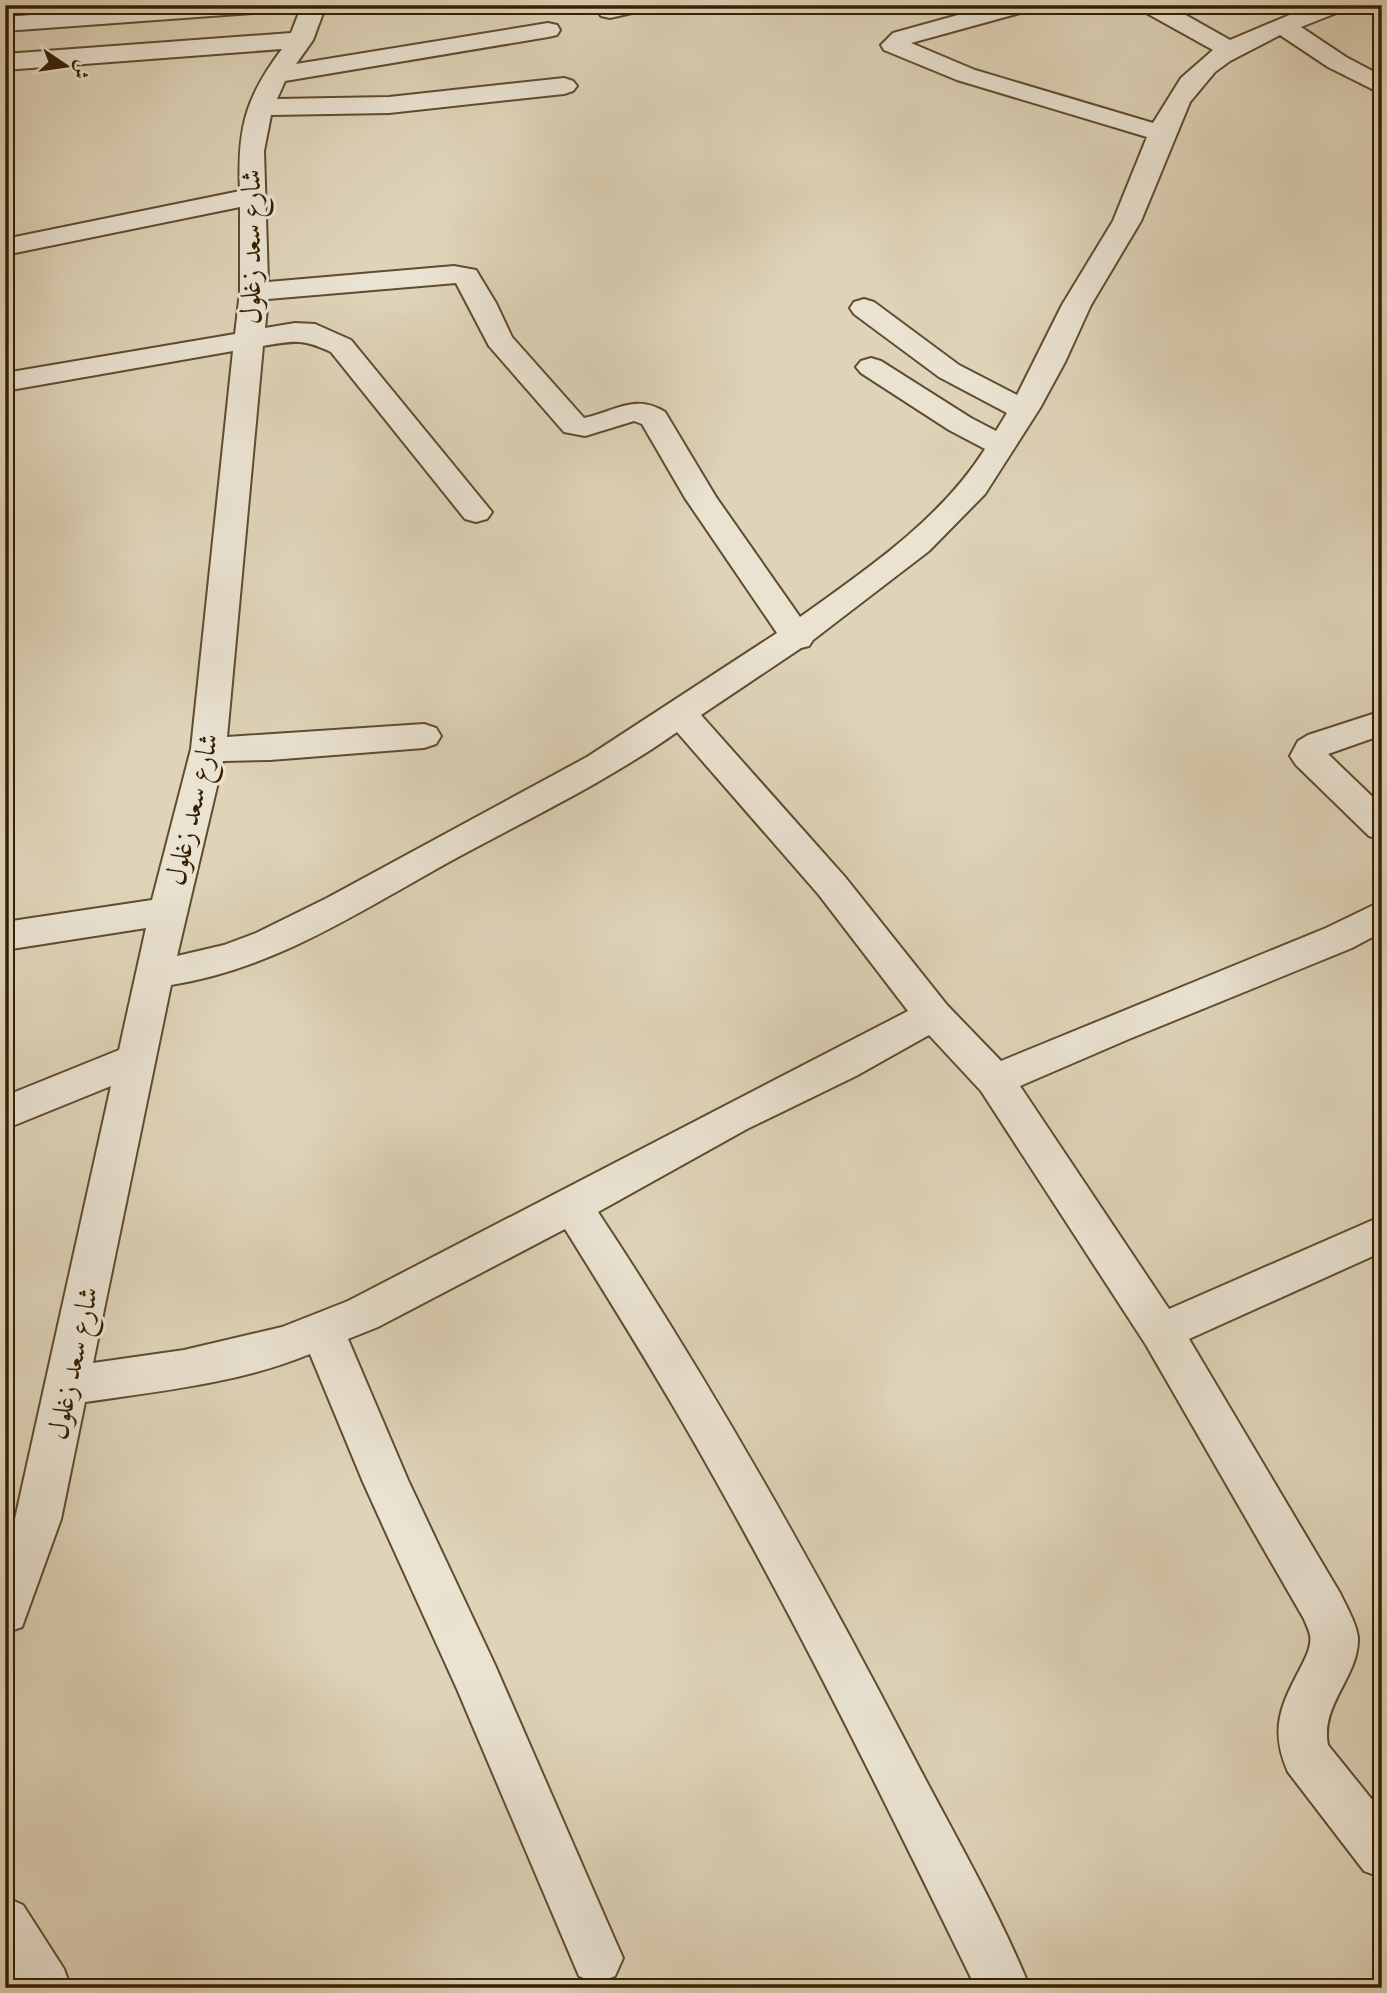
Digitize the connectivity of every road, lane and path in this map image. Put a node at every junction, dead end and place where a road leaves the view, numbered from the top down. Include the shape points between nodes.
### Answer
1 (268, 5) edge
2 (314, 5) edge
3 (636, 5) edge
4 (1022, 5) edge
5 (1150, 5) edge
6 (1335, 5) edge
7 (611, 10) dead end
8 (5, 24) edge
9 (1282, 25) junction
10 (548, 30) dead end
11 (301, 40) junction
12 (1229, 49) junction
13 (5, 62) edge
14 (275, 75) junction
15 (564, 86) dead end
16 (1382, 86) edge
17 (260, 107) junction
18 (1160, 132) junction
19 (254, 196) junction
20 (5, 247) edge
21 (254, 292) junction
22 (863, 308) dead end
23 (249, 341) junction
24 (871, 367) dead end
25 (5, 382) edge
26 (1022, 409) junction
27 (1001, 444) junction
28 (476, 512) dead end
29 (797, 638) junction
30 (680, 713) junction
31 (1382, 723) edge
32 (424, 736) dead end
33 (208, 749) junction
34 (1382, 827) edge
35 (168, 911) junction
36 (1382, 915) edge
37 (5, 936) edge
38 (155, 974) junction
39 (933, 1014) junction
40 (136, 1059) junction
41 (995, 1080) junction
42 (5, 1113) edge
43 (572, 1206) junction
44 (1382, 1233) edge
45 (321, 1330) junction
46 (1161, 1332) junction
47 (68, 1385) junction
48 (5, 1611) edge
49 (1382, 1853) edge
50 (5, 1923) edge
51 (597, 1958) dead end
52 (45, 1988) edge
53 (1004, 1988) edge

1 - 8 street
2 - 11 street, شارع سعد زغلول
3 - 7 street
4 - 18 street via 902,38 893,46 966,75
5 - 12 street
6 - 9 street
9 - 12 street
9 - 16 street
10 - 14 street
11 - 13 street
11 - 14 street, شارع سعد زغلول
12 - 18 street via 1203,69 1168,114
14 - 17 street, شارع سعد زغلول
15 - 17 street via 389,105
17 - 19 street, شارع سعد زغلول via 251,151
18 - 26 street via 1128,220 1068,319 1048,366
19 - 20 street
19 - 21 street, شارع سعد زغلول
21 - 23 street, شارع سعد زغلول
21 - 29 street via 466,276 499,340 575,426 590,427 629,412 645,412 654,418 701,498
22 - 26 street via 949,371
23 - 25 street
23 - 28 street via 305,332 341,346
23 - 33 street, شارع سعد زغلول
24 - 27 street via 960,425
26 - 27 street
27 - 29 street via 958,506
29 - 30 street
30 - 38 street via 621,753 323,918 259,949 184,971
30 - 39 street via 832,887
31 - 34 street via 1320,743 1308,756
32 - 33 street
33 - 35 street, شارع سعد زغلول
35 - 37 street
35 - 38 street, شارع سعد زغلول
36 - 41 street via 1339,938
38 - 40 street, شارع سعد زغلول
39 - 41 street
39 - 43 street
40 - 42 street
40 - 47 street, شارع سعد زغلول
41 - 46 street
43 - 45 street via 363,1314
43 - 53 street via 665,1352 776,1546
44 - 46 street
45 - 47 street via 286,1345 184,1369
45 - 51 street
46 - 49 street via 1323,1608 1334,1635 1332,1655 1306,1706 1301,1732 1305,1755
47 - 48 street, شارع سعد زغلول via 38,1519
50 - 52 street

